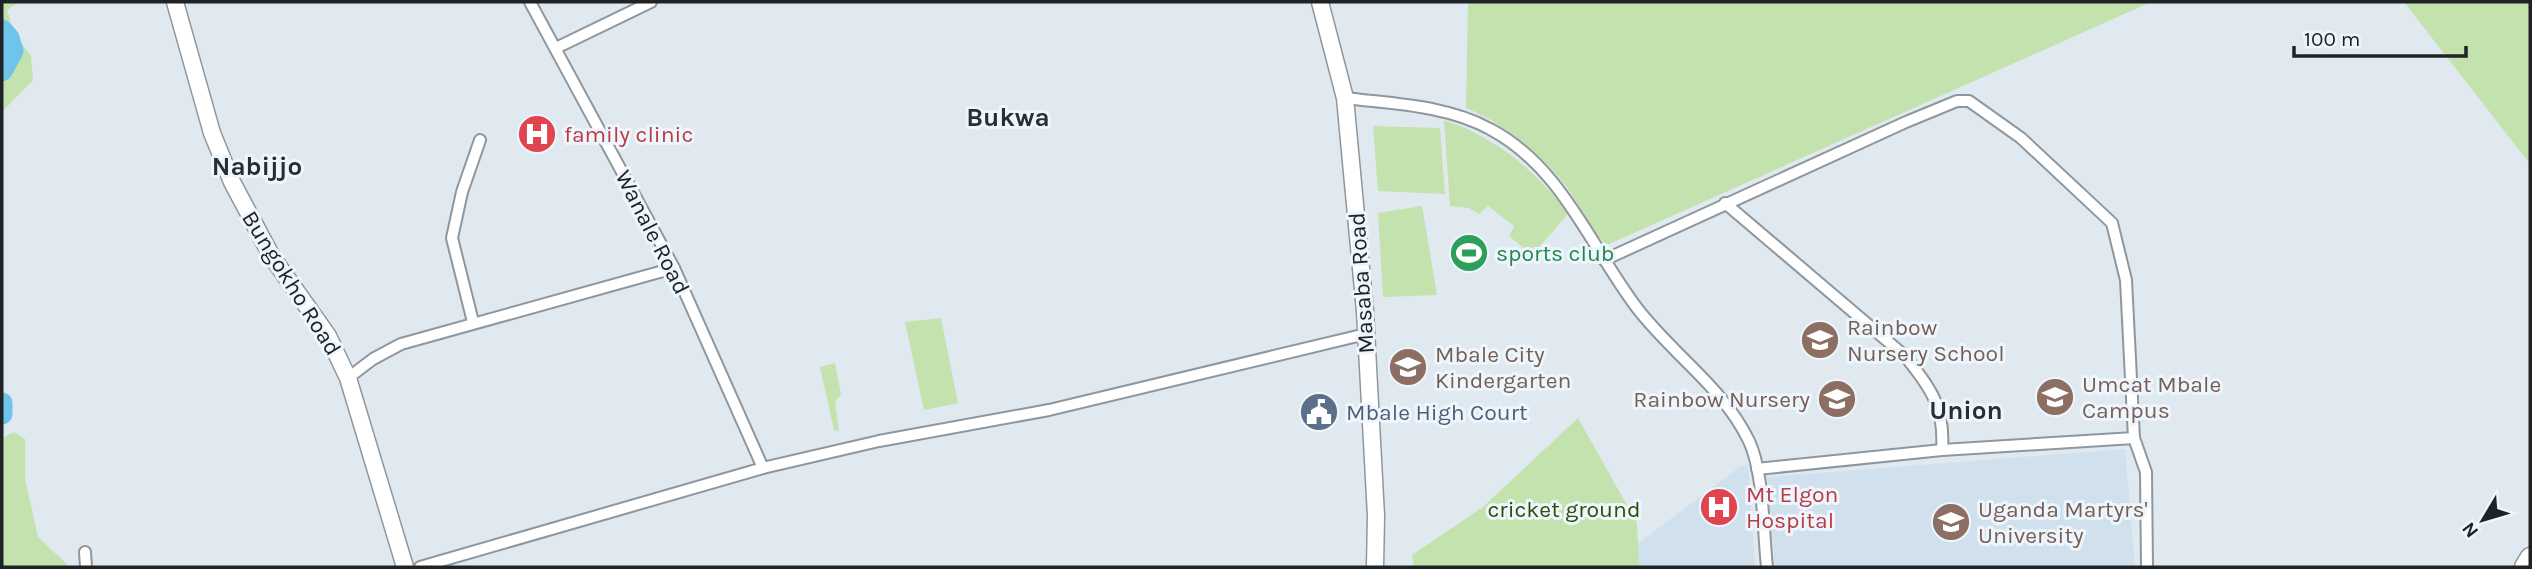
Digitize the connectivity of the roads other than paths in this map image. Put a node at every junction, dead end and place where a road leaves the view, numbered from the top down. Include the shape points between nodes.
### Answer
1 (175, 2) edge
2 (530, 2) edge
3 (651, 2) edge
4 (1320, 2) edge
5 (556, 48) junction
6 (1345, 98) junction
7 (480, 140) dead end
8 (1725, 203) junction
9 (1604, 260) junction
10 (674, 268) junction
11 (473, 322) junction
12 (1366, 334) junction
13 (348, 378) junction
14 (2134, 438) junction
15 (1942, 450) junction
16 (763, 468) junction
17 (1757, 469) junction
18 (1376, 516) junction
19 (85, 552) dead end
20 (2530, 557) edge
21 (86, 567) edge
22 (405, 567) edge
23 (420, 567) edge
24 (1375, 567) edge
25 (1386, 567) edge
26 (1767, 567) edge
27 (2147, 567) edge
28 (2524, 567) edge

1 - 13 street, Bungokho Road via 212,133 232,182 272,257 328,336
2 - 5 street, Wanale Road
3 - 5 street
4 - 6 street, Masaba Road
5 - 10 street, Wanale Road
6 - 9 street via 1427,108 1490,128 1541,168
6 - 12 street, Masaba Road
7 - 11 street via 452,238
8 - 9 street
8 - 14 street via 1957,101 1978,106 2021,138 2112,223 2126,280
8 - 15 street via 1905,356 1928,386 1944,423
9 - 17 street via 1638,309 1730,407 1751,444
10 - 11 street
10 - 16 street, Wanale Road
11 - 13 street via 394,348
12 - 16 street via 1049,411 879,441
12 - 18 street, Masaba Road
13 - 22 street, Bungokho Road
14 - 15 street
14 - 27 street via 2146,472
15 - 17 street
16 - 23 street
17 - 26 street
18 - 24 street, Masaba Road
18 - 25 street
19 - 21 street
20 - 28 main road

